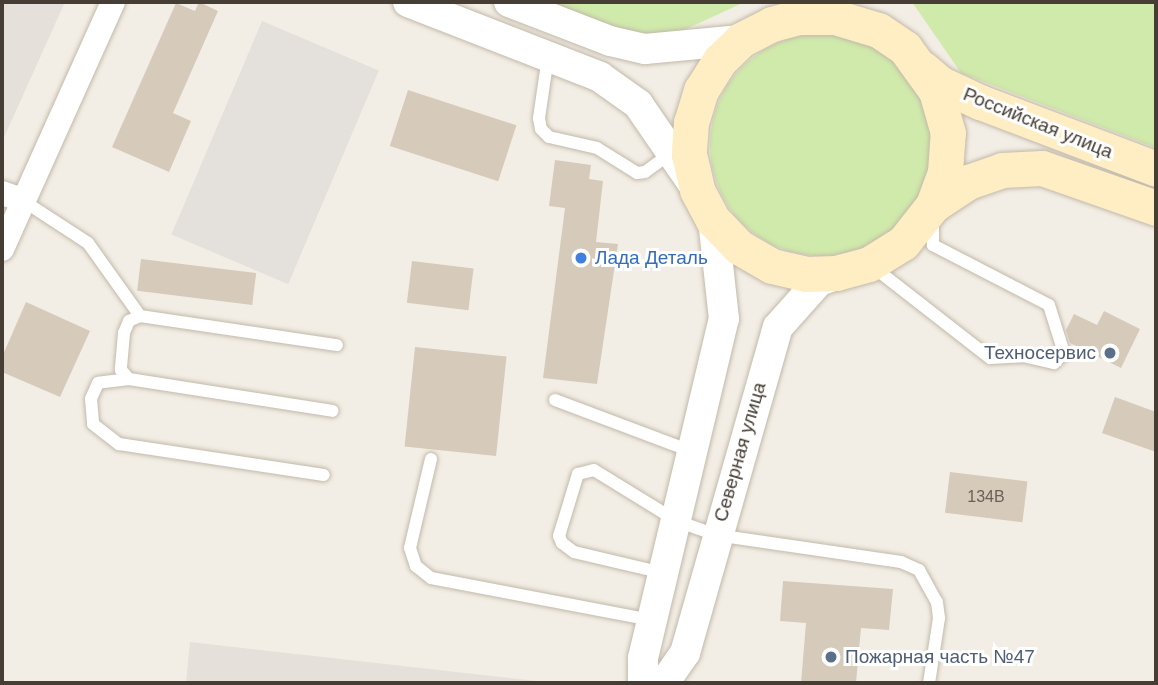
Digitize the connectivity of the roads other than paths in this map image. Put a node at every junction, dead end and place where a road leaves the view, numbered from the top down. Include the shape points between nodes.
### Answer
1 (113, 2) edge
2 (408, 2) edge
3 (509, 2) edge
4 (881, 2) edge
5 (804, 9) edge
6 (741, 40) junction
7 (548, 57) junction
8 (914, 59) junction
9 (671, 153) junction
10 (1156, 169) edge
11 (12, 196) edge
12 (705, 205) junction
13 (933, 205) junction
14 (1156, 208) edge
15 (2, 249) edge
16 (869, 264) junction
17 (140, 316) junction
18 (337, 345) dead end
19 (129, 379) junction
20 (555, 400) dead end
21 (334, 411) dead end
22 (693, 453) junction
23 (431, 459) dead end
24 (324, 475) dead end
25 (677, 521) junction
26 (716, 535) junction
27 (664, 573) junction
28 (653, 620) junction
29 (643, 683) edge
30 (664, 683) edge
31 (929, 683) edge

1 - 11 street
2 - 7 street
3 - 6 street via 610,41 645,49
4 - 8 main road
5 - 6 main road, Российская улица
5 - 8 main road, Российская улица via 878,30
6 - 12 main road, Российская улица via 720,60 701,90 691,122 689,154
7 - 9 street via 600,77 638,104
7 - 9 lane via 539,118 549,137 597,148 637,173
8 - 10 main road, Российская улица via 941,84 979,102
8 - 13 main road via 936,91 947,133 945,172
9 - 12 street
11 - 15 street
11 - 17 lane via 88,243
12 - 16 main road via 739,247 772,266 806,274 836,273
12 - 22 street via 724,319
13 - 14 main road, Российская улица via 968,182 1002,170 1042,168
13 - 16 main road via 903,243
13 - 16 lane via 933,245 1049,305 1064,352 1054,363 1023,356 990,358
16 - 26 street, Северная улица via 819,281 778,327
17 - 18 lane
17 - 19 lane via 129,321 124,333 121,370
19 - 21 lane
19 - 24 lane via 99,383 91,399 93,424 119,444
20 - 22 lane
22 - 25 street
23 - 28 lane via 410,548 416,566 431,578
25 - 26 lane
25 - 27 street
25 - 27 lane via 594,470 578,474 559,536 574,552
26 - 30 street, Северная улица via 685,653
26 - 31 lane via 901,562 919,570 937,601 939,618
27 - 28 street
28 - 29 street

